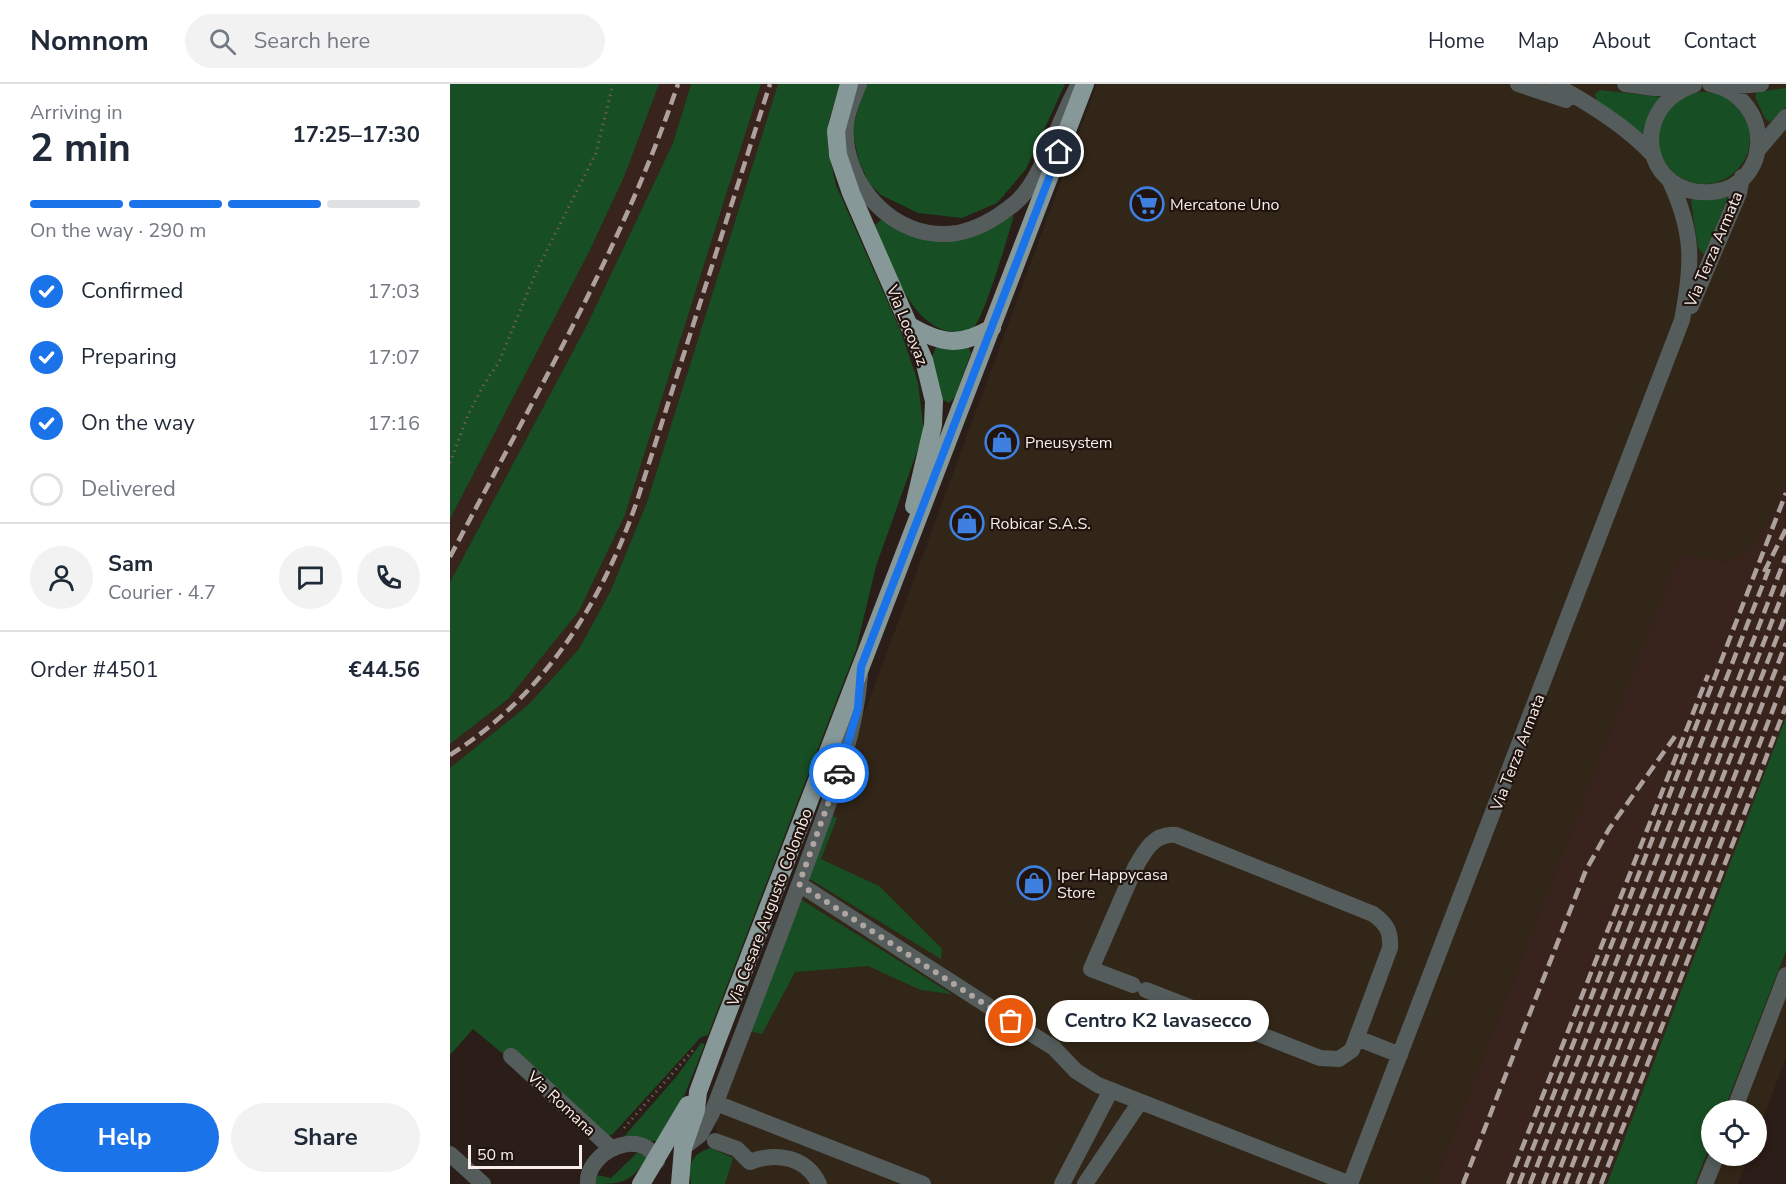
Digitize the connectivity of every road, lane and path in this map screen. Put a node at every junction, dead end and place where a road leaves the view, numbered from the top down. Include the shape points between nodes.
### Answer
1 (613, 84) edge
2 (849, 84) edge
3 (859, 84) edge
4 (1518, 84) edge
5 (1552, 84) edge
6 (1625, 84) edge
7 (1704, 84) edge
8 (1761, 84) edge
9 (1084, 85) edge
10 (1694, 85) edge
11 (1717, 86) edge
12 (1786, 117) edge
13 (1612, 120) junction
14 (1757, 151) junction
15 (1653, 156) junction
16 (1742, 177) junction
17 (1669, 178) junction
18 (1682, 320) junction
19 (910, 326) junction
20 (992, 328) junction
21 (450, 464) edge
22 (898, 573) junction
23 (861, 667) junction
24 (799, 884) junction
25 (1786, 975) edge
26 (1357, 1038) junction
27 (716, 1042) junction
28 (1400, 1055) junction
29 (511, 1056) dead end
30 (1111, 1090) junction
31 (698, 1092) junction
32 (1738, 1100) edge
33 (716, 1102) junction
34 (1140, 1102) junction
35 (715, 1141) dead end
36 (610, 1147) junction
37 (683, 1148) junction
38 (450, 1154) edge
39 (657, 1161) junction
40 (1712, 1166) edge
41 (483, 1184) edge
42 (588, 1184) edge
43 (641, 1184) edge
44 (680, 1184) edge
45 (819, 1184) edge
46 (923, 1184) edge
47 (1062, 1184) edge
48 (1085, 1184) edge
49 (1350, 1184) edge
50 (1705, 1184) edge

1 - 21 path via 596,153 536,272 499,362 468,414
2 - 19 main road, Via Locovaz via 836,131 838,155 851,194
3 - 9 street via 846,121 846,140 849,162 861,188 896,220 936,232 956,233 981,226 1017,202 1031,184 1067,104
4 - 13 street, Via Terza Armata
5 - 13 street, Via Terza Armata
6 - 10 street via 1654,88
7 - 10 street
8 - 11 street
9 - 20 main road, Via Cesare Augusto Colombo
10 - 15 street via 1664,101 1654,118 1650,136
11 - 14 street via 1740,97 1753,112 1758,131
12 - 14 street, Via Terza Armata
13 - 15 street, Via Terza Armata via 1634,135
14 - 16 street, Via Terza Armata
15 - 17 street, Via Terza Armata
16 - 17 street, Via Terza Armata via 1714,192 1698,192
16 - 18 street, Via Terza Armata via 1713,257
17 - 18 street, Via Terza Armata via 1685,214 1690,253
18 - 28 street, Via Terza Armata
19 - 20 main road via 946,341 976,338
19 - 22 main road, Via Locovaz via 930,381 933,425
20 - 22 main road, Via Cesare Augusto Colombo
22 - 23 main road, Via Cesare Augusto Colombo
23 - 24 street via 858,708 849,746
23 - 27 main road, Via Cesare Augusto Colombo
24 - 30 street via 1054,1048 1076,1071
24 - 33 street
25 - 32 street
26 - 26 street via 1352,1050 1340,1059 1320,1058 1091,969 1143,852 1155,839 1164,834 1176,835 1384,921 1390,934 1390,948
26 - 28 street
27 - 31 main road, Via Cesare Augusto Colombo
27 - 36 path via 703,1038
28 - 49 street, Via Terza Armata
29 - 36 street, Via Romana
30 - 34 street
30 - 47 street
31 - 37 main road, Via Cesare Augusto Colombo
31 - 39 main road, Via Cesare Augusto Colombo
33 - 37 street via 700,1135
33 - 46 street
34 - 48 street
34 - 49 street
35 - 45 street via 737,1149 750,1162 778,1155 802,1164
36 - 39 street, Via Romana via 642,1145 651,1149
36 - 42 street, Via Romana via 588,1174
37 - 44 main road, Via Cesare Augusto Colombo
38 - 41 street
39 - 43 main road, Via Cesare Augusto Colombo
40 - 50 street

